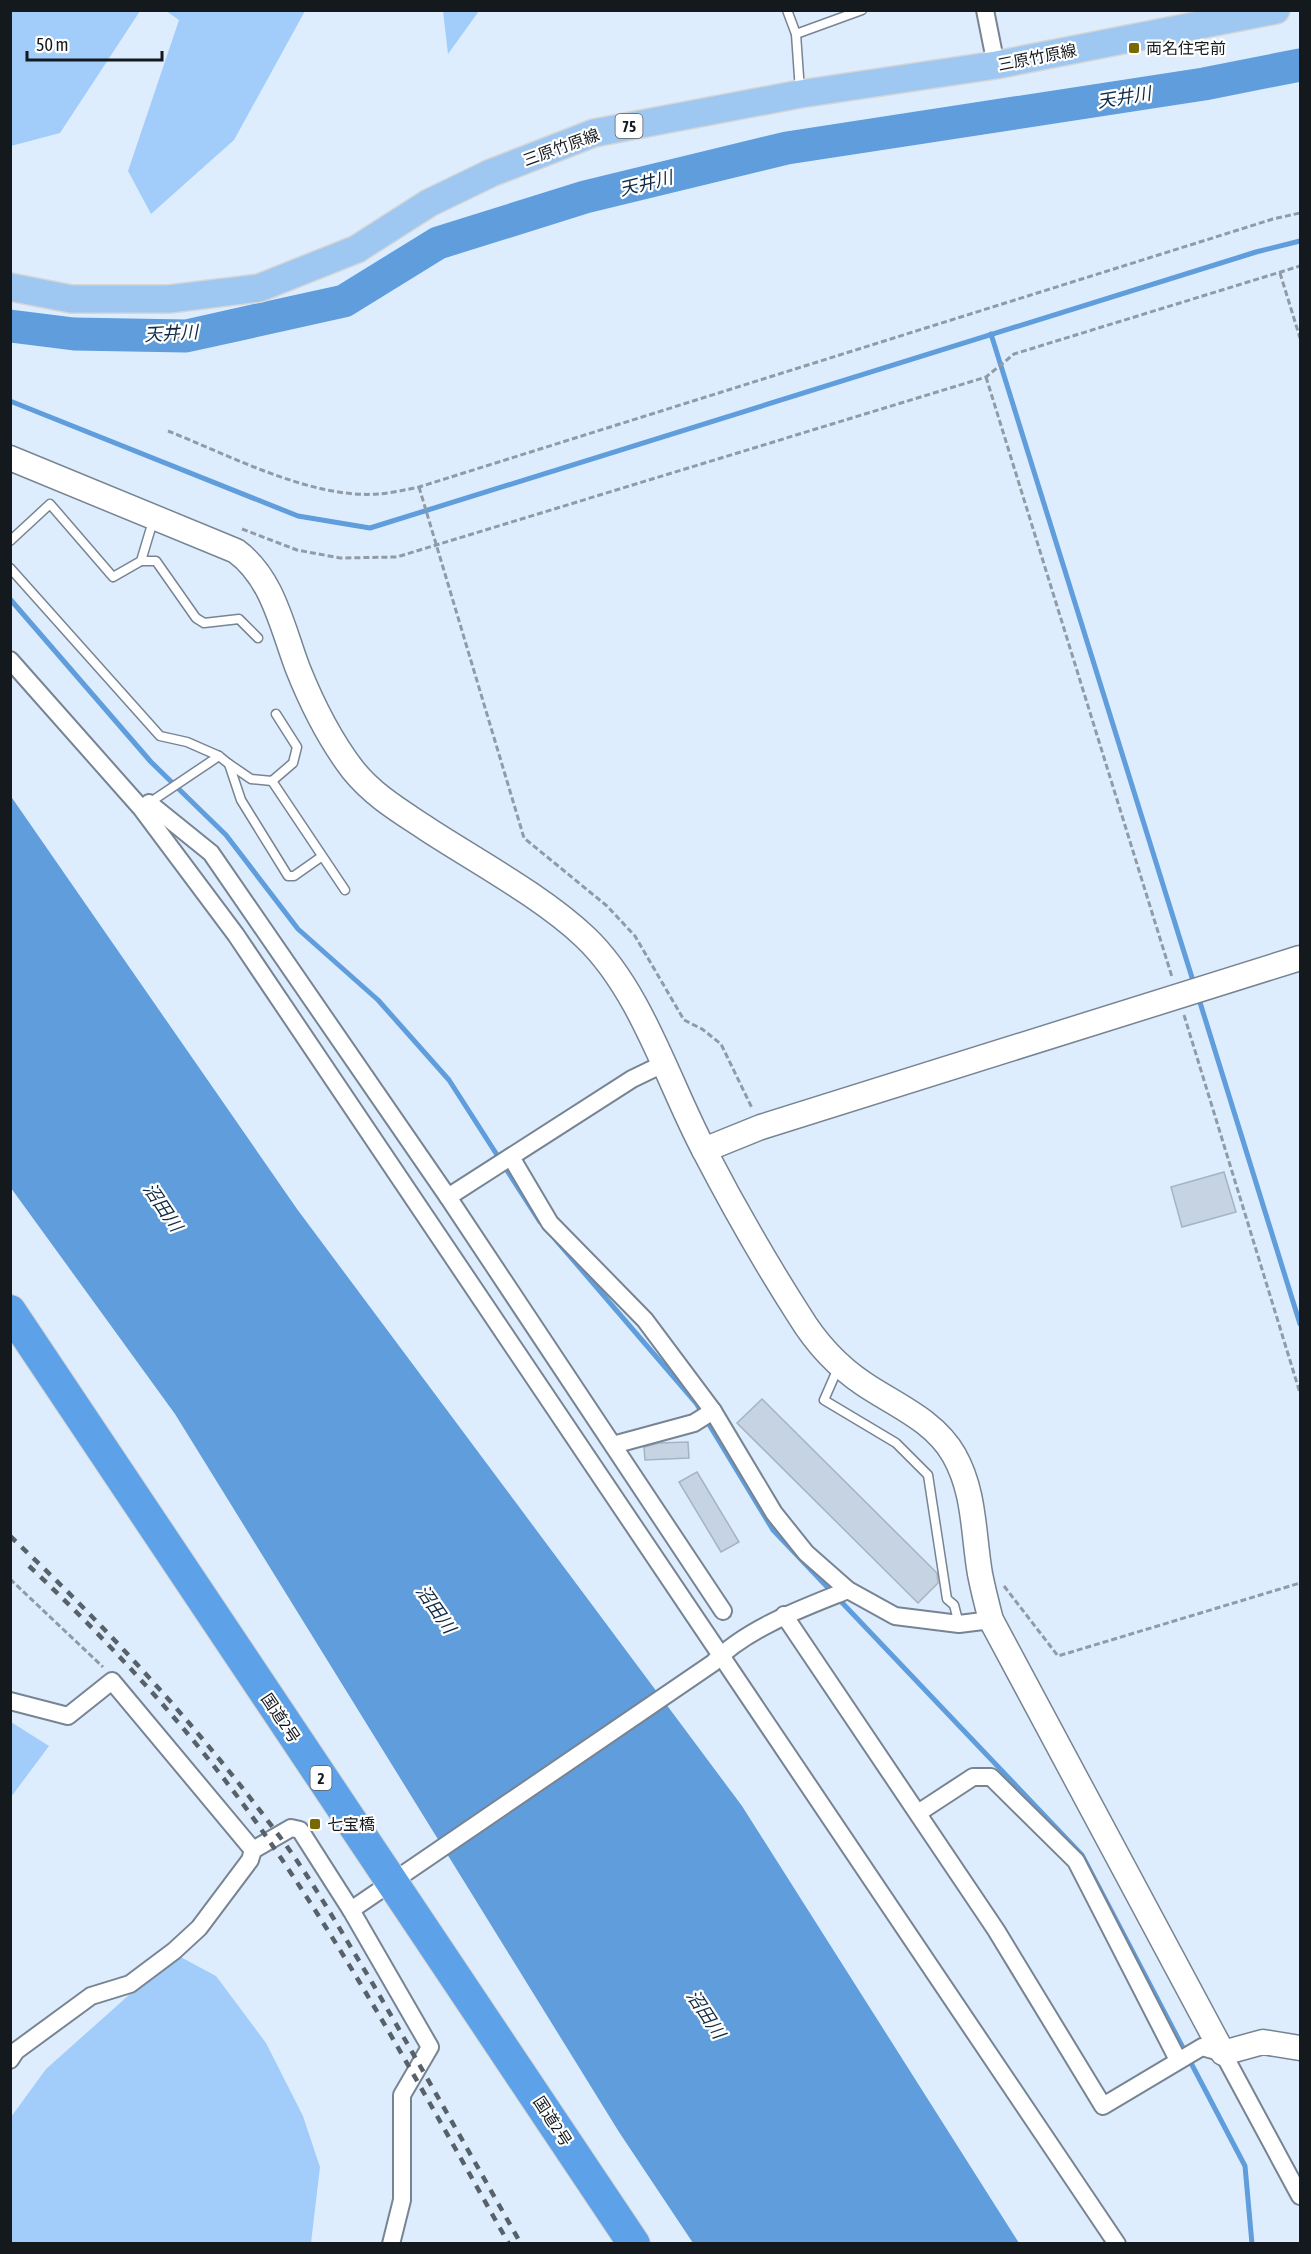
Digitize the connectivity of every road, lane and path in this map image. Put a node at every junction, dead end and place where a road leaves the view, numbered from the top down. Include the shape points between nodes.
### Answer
1 (787, 10) edge
2 (862, 10) edge
3 (985, 10) edge
4 (1267, 11) edge
5 (796, 34) junction
6 (996, 65) junction
7 (800, 94) junction
8 (1300, 213) edge
9 (1300, 266) edge
10 (1280, 273) junction
11 (10, 287) edge
12 (1300, 338) edge
13 (986, 377) junction
14 (168, 431) dead end
15 (10, 458) edge
16 (419, 487) junction
17 (154, 518) junction
18 (241, 528) dead end
19 (10, 541) edge
20 (434, 545) junction
21 (141, 561) junction
22 (10, 568) edge
23 (258, 638) dead end
24 (10, 660) edge
25 (276, 714) dead end
26 (219, 756) junction
27 (229, 764) junction
28 (272, 781) junction
29 (145, 805) junction
30 (321, 857) junction
31 (345, 890) dead end
32 (1300, 958) edge
33 (1178, 996) junction
34 (663, 1064) junction
35 (760, 1127) junction
36 (704, 1150) junction
37 (511, 1157) junction
38 (448, 1197) junction
39 (10, 1311) edge
40 (839, 1365) junction
41 (1300, 1393) edge
42 (713, 1411) junction
43 (613, 1445) junction
44 (980, 1575) junction
45 (10, 1579) edge
46 (1300, 1583) edge
47 (848, 1590) junction
48 (723, 1611) dead end
49 (784, 1615) junction
50 (991, 1620) junction
51 (959, 1624) junction
52 (718, 1658) junction
53 (112, 1682) junction
54 (10, 1701) edge
55 (918, 1814) junction
56 (254, 1850) junction
57 (401, 1874) junction
58 (351, 1910) junction
59 (1300, 2048) edge
60 (1213, 2050) junction
61 (10, 2060) edge
62 (1178, 2060) junction
63 (1300, 2196) edge
64 (391, 2244) edge
65 (634, 2244) edge
66 (1117, 2244) edge

1 - 5 lane
2 - 5 lane
3 - 6 street
4 - 6 main road, 三原竹原線 / 75
5 - 7 lane
6 - 7 main road, 三原竹原線 / 75
7 - 11 main road, 三原竹原線 / 75 via 594,133 490,173 429,203 357,249 259,288 169,299 71,299
8 - 16 path
9 - 10 path
10 - 12 path
10 - 13 path via 1014,354
13 - 20 path
13 - 33 path
14 - 16 path via 307,486 377,494
15 - 17 street
16 - 20 path
17 - 21 lane
17 - 34 street via 236,551 251,562 264,579 329,735 353,770 376,796 530,896 584,936 609,964 633,1002
18 - 20 path via 297,549 340,558 397,557
19 - 21 lane via 50,504 113,577
20 - 35 path via 524,838 607,906 635,936 684,1020 721,1044
21 - 23 lane via 156,561 196,618 204,623 239,620
22 - 26 lane via 160,736
24 - 29 street
25 - 28 lane via 297,747 293,764
26 - 27 lane
26 - 29 lane
27 - 28 lane via 250,779
27 - 30 lane via 241,800 288,876
28 - 30 lane
29 - 38 street via 211,853
29 - 52 street via 236,935
30 - 31 lane
32 - 33 street
33 - 35 street
33 - 41 path
34 - 36 street
34 - 37 street via 632,1078
35 - 36 street
36 - 40 street via 799,1316
37 - 38 street
37 - 42 street via 550,1223 645,1320
38 - 43 street
39 - 57 highway, 国道2号 / 2
40 - 44 street via 913,1414 936,1432 953,1454 967,1485
40 - 51 lane via 824,1400 896,1443 928,1475 947,1599 954,1605
42 - 43 street via 694,1423
42 - 47 street via 774,1513 806,1554
43 - 48 street
44 - 46 path via 998,1578 1058,1656
44 - 50 street
45 - 53 path via 105,1670
47 - 49 street
47 - 51 street via 895,1616
49 - 52 street
49 - 55 street
50 - 51 street
50 - 60 street
52 - 57 street
52 - 66 street
53 - 54 street via 68,1716
53 - 56 street
55 - 62 street via 973,1777 991,1777 1076,1861
55 - 62 street via 996,1930 1103,2106
56 - 58 street via 291,1828 300,1830
56 - 61 street via 199,1928 174,1951 130,1984 91,1996 16,2051
57 - 58 street
57 - 65 highway, 国道2号 / 2 via 534,2091
58 - 64 street via 430,2047 402,2095 402,2200
59 - 60 street via 1263,2042
60 - 62 street
60 - 63 street

